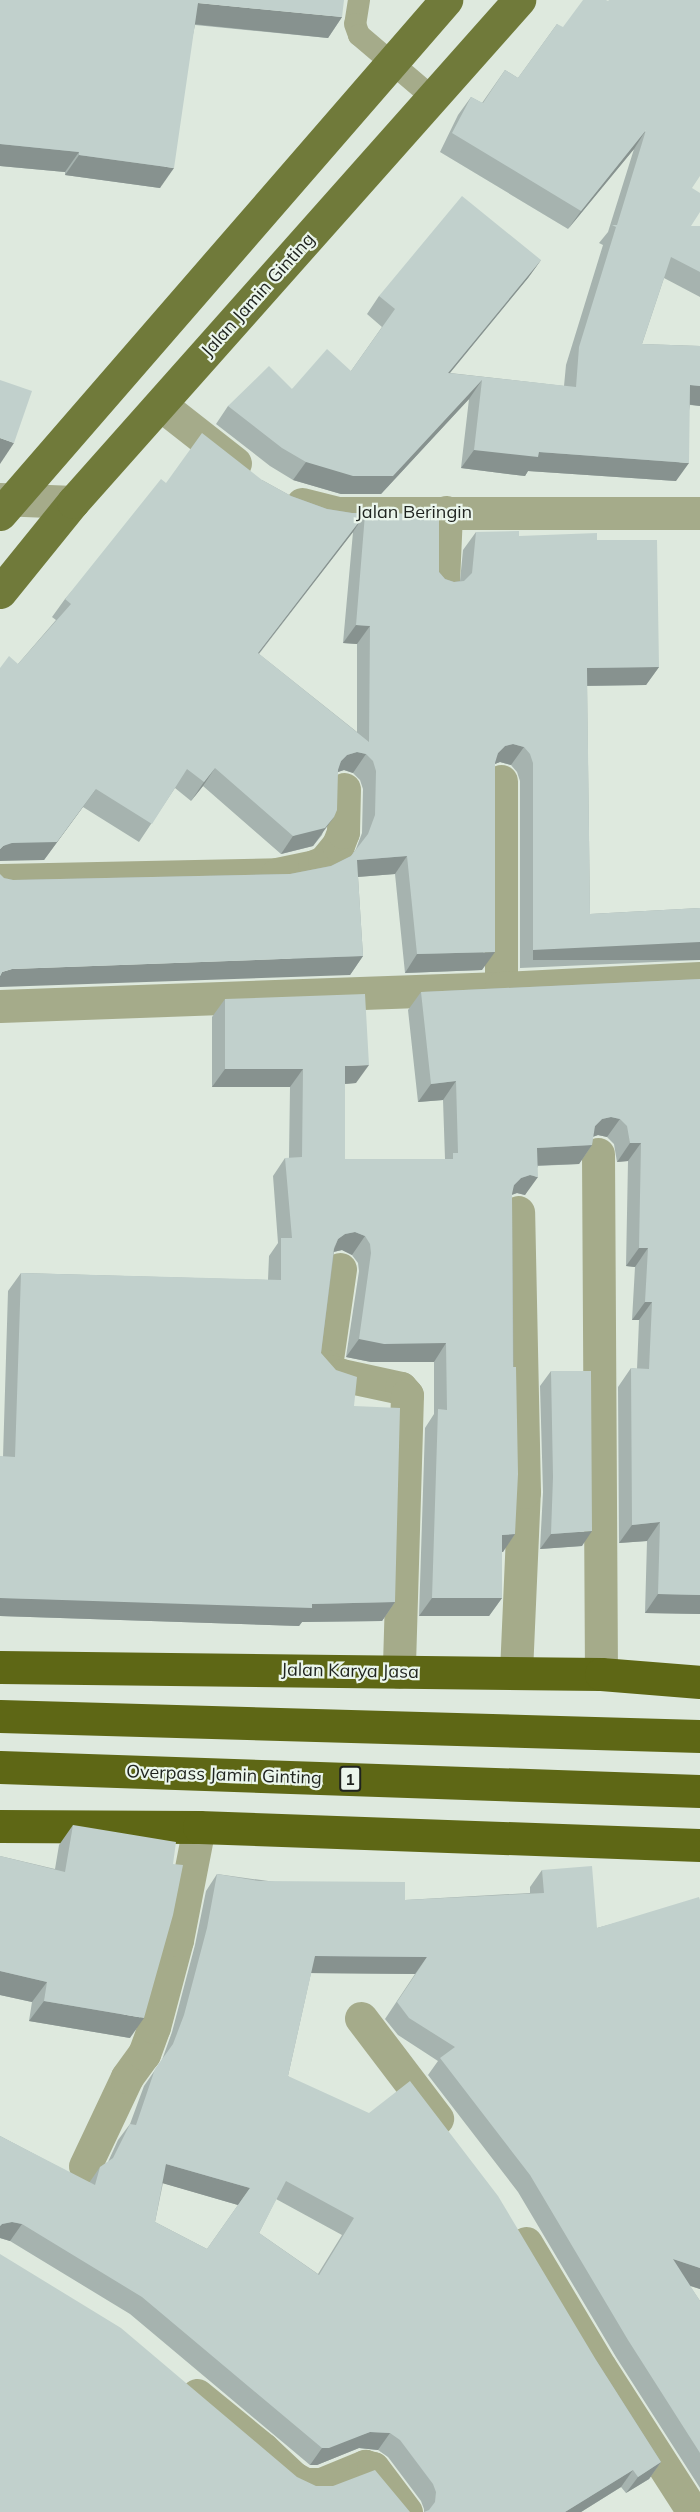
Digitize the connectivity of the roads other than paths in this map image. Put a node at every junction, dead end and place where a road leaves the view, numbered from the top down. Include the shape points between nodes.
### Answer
1 (359, 0) edge
2 (446, 0) edge
3 (519, 0) edge
4 (393, 62) junction
5 (433, 98) junction
6 (161, 405) junction
7 (73, 502) junction
8 (4, 504) edge
9 (446, 512) junction
10 (700, 513) edge
11 (443, 582) edge
12 (0, 592) edge
13 (501, 782) dead end
14 (344, 789) dead end
15 (0, 880) edge
16 (700, 978) edge
17 (501, 988) junction
18 (0, 1006) edge
19 (598, 1154) dead end
20 (519, 1212) dead end
21 (340, 1269) dead end
22 (0, 1666) edge
23 (399, 1672) junction
24 (516, 1672) junction
25 (601, 1674) junction
26 (700, 1682) edge
27 (0, 1716) edge
28 (700, 1736) edge
29 (0, 1767) edge
30 (700, 1791) edge
31 (0, 1826) edge
32 (199, 1827) junction
33 (700, 1845) edge
34 (360, 2019) dead end
35 (452, 2138) edge
36 (85, 2166) dead end
37 (513, 2222) edge
38 (172, 2374) edge
39 (406, 2512) edge
40 (693, 2512) edge

1 - 4 lane via 355,24 358,34
2 - 4 main road
3 - 5 main road, Jalan Jamin Ginting
4 - 5 lane
4 - 8 main road
5 - 6 main road, Jalan Jamin Ginting
6 - 7 main road, Jalan Jamin Ginting
6 - 9 street, Jalan Beringin via 268,487 307,506 339,513
7 - 8 street
7 - 12 main road, Jalan Jamin Ginting
9 - 10 street, Jalan Beringin
9 - 11 street
13 - 17 street
14 - 15 street via 343,832 338,845 324,862 314,866 277,874
16 - 17 street
17 - 18 street
19 - 25 street
20 - 24 street via 524,1492
21 - 23 street via 326,1366 341,1375 401,1388 406,1395
22 - 23 highway, Jalan Karya Jasa
23 - 24 highway, Jalan Karya Jasa
24 - 25 highway, Jalan Karya Jasa
25 - 26 highway, Jalan Karya Jasa
27 - 28 highway
29 - 30 highway, Overpass Jamin Ginting / 1
31 - 32 highway
32 - 33 highway
32 - 36 street via 177,1940 154,2027 144,2054 127,2077
34 - 35 street
37 - 40 street
38 - 39 street via 294,2478 305,2484 321,2484 364,2466 372,2468

